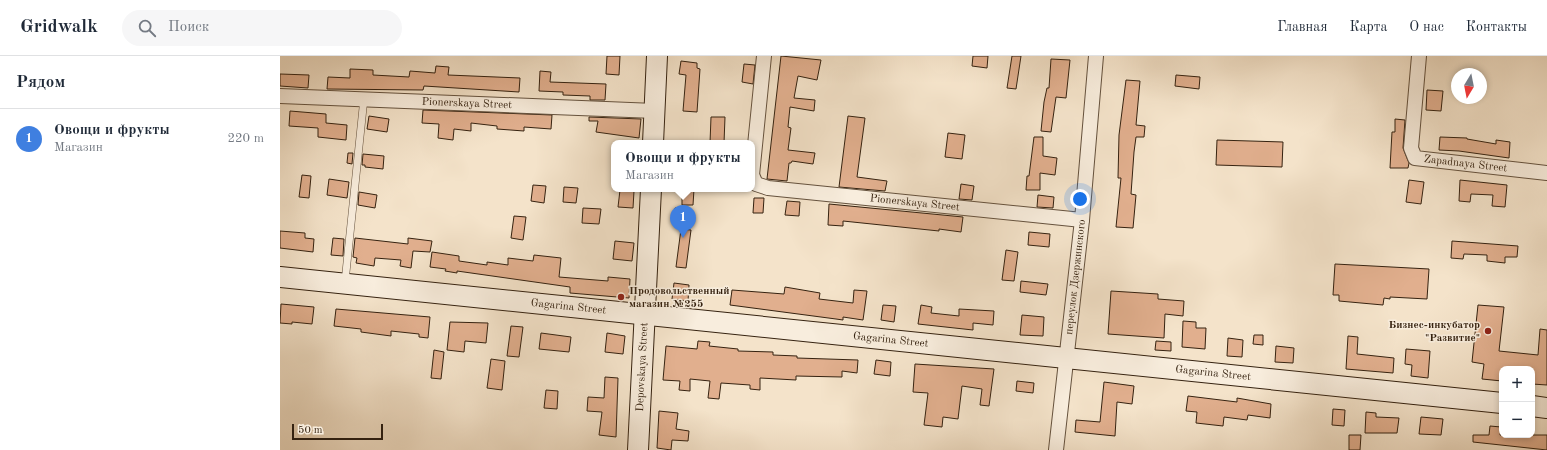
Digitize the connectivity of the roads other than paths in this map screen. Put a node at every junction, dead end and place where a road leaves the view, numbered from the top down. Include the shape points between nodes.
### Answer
1 (657, 56) edge
2 (764, 56) edge
3 (1096, 56) edge
4 (1419, 56) edge
5 (280, 96) edge
6 (364, 98) junction
7 (655, 111) junction
8 (653, 140) edge
9 (755, 145) edge
10 (1547, 173) edge
11 (755, 182) edge
12 (651, 192) edge
13 (1082, 220) junction
14 (280, 277) edge
15 (345, 285) junction
16 (646, 315) junction
17 (1066, 359) junction
18 (1499, 403) edge
19 (1535, 406) edge
20 (1547, 408) edge
21 (638, 450) edge
22 (1056, 450) edge

1 - 7 street
2 - 9 street, Pionerskaya Street
3 - 13 street, переулок Дзержинского
4 - 10 street, Zapadnaya Street via 1411,148 1415,158
5 - 6 street, Pionerskaya Street
6 - 7 street, Pionerskaya Street
6 - 15 lane
7 - 8 street
11 - 13 street, Pionerskaya Street via 768,188
12 - 16 street, Depovskaya Street
13 - 17 street, переулок Дзержинского
14 - 15 street, Gagarina Street
15 - 16 street, Gagarina Street
16 - 17 street, Gagarina Street
16 - 21 street, Depovskaya Street
17 - 18 street, Gagarina Street
17 - 22 street, переулок Дзержинского
19 - 20 street

